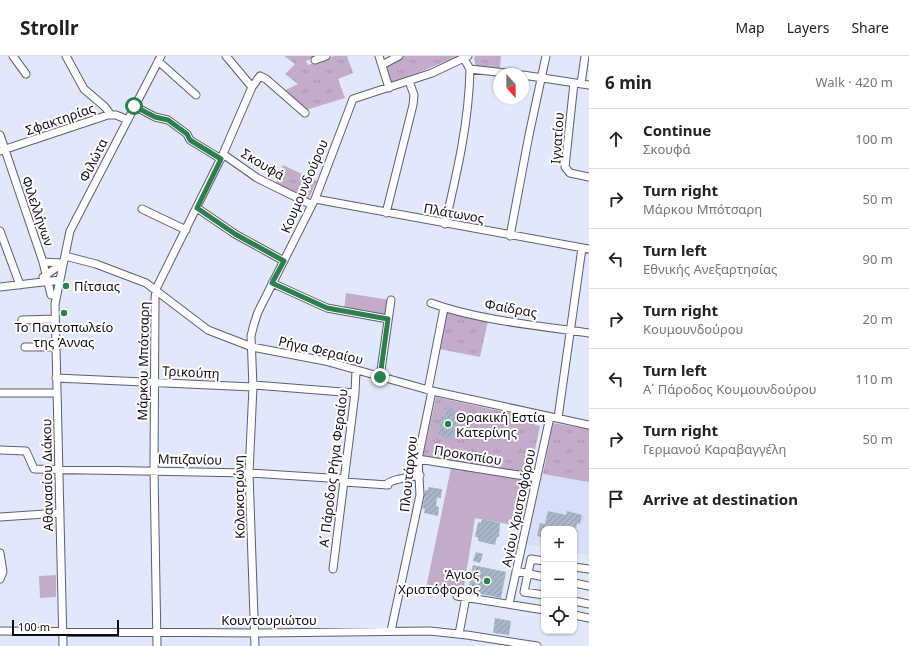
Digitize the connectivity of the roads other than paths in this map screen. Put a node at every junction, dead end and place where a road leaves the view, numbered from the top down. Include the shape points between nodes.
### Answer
1 (13, 56) edge
2 (66, 56) edge
3 (226, 56) edge
4 (326, 56) edge
5 (378, 56) edge
6 (399, 56) edge
7 (546, 56) edge
8 (585, 56) edge
9 (466, 57) edge
10 (159, 59) edge
11 (315, 60) dead end
12 (382, 65) junction
13 (470, 69) junction
14 (493, 72) edge
15 (26, 74) dead end
16 (529, 76) edge
17 (542, 78) junction
18 (410, 81) junction
19 (582, 84) edge
20 (252, 87) junction
21 (389, 88) junction
22 (196, 95) dead end
23 (134, 106) junction
24 (305, 113) dead end
25 (111, 115) junction
26 (128, 120) junction
27 (0, 135) edge
28 (3, 151) edge
29 (222, 156) junction
30 (589, 176) edge
31 (313, 202) junction
32 (197, 208) junction
33 (142, 209) dead end
34 (386, 214) junction
35 (445, 224) junction
36 (186, 230) junction
37 (0, 231) edge
38 (510, 236) junction
39 (585, 249) edge
40 (64, 260) junction
41 (284, 261) junction
42 (43, 262) junction
43 (47, 278) junction
44 (60, 280) junction
45 (272, 283) junction
46 (20, 285) junction
47 (0, 287) edge
48 (156, 289) junction
49 (51, 295) junction
50 (391, 300) dead end
51 (431, 303) dead end
52 (55, 304) junction
53 (444, 308) junction
54 (55, 319) junction
55 (388, 319) junction
56 (22, 320) dead end
57 (569, 330) junction
58 (589, 333) edge
59 (56, 347) junction
60 (25, 348) dead end
61 (252, 348) junction
62 (356, 370) junction
63 (380, 377) junction
64 (56, 378) junction
65 (154, 382) junction
66 (253, 386) junction
67 (430, 390) junction
68 (0, 393) edge
69 (57, 393) junction
70 (355, 393) junction
71 (554, 418) junction
72 (589, 425) edge
73 (0, 450) edge
74 (418, 459) junction
75 (59, 468) junction
76 (154, 470) junction
77 (249, 473) junction
78 (420, 475) junction
79 (537, 478) junction
80 (344, 481) junction
81 (60, 513) junction
82 (0, 517) edge
83 (0, 553) edge
84 (541, 561) edge
85 (577, 567) edge
86 (333, 569) dead end
87 (589, 569) edge
88 (516, 571) junction
89 (528, 574) junction
90 (541, 576) edge
91 (0, 578) edge
92 (577, 584) edge
93 (589, 586) edge
94 (541, 595) edge
95 (456, 596) dead end
96 (466, 597) junction
97 (577, 602) edge
98 (509, 604) junction
99 (589, 604) edge
100 (541, 609) edge
101 (577, 616) edge
102 (589, 618) edge
103 (63, 630) junction
104 (0, 631) edge
105 (391, 631) junction
106 (157, 632) junction
107 (255, 633) junction
108 (459, 634) junction
109 (496, 643) edge
110 (63, 646) edge
111 (157, 646) edge
112 (255, 646) edge
113 (536, 646) edge

1 - 15 street
2 - 25 street via 84,89
3 - 20 street
4 - 11 street
5 - 12 street
6 - 12 street
7 - 17 street
8 - 19 street, Ιγνατίου
9 - 13 street
9 - 18 street
10 - 22 street
10 - 23 street, Φιλώτα
12 - 21 street
13 - 14 street
13 - 35 street via 470,99
16 - 17 street
17 - 19 street
17 - 38 street
18 - 21 street
18 - 34 street via 414,95 413,104
19 - 30 street, Ιγνατίου via 565,167 570,173
20 - 24 street, Μάρκου Μπότσαρη via 260,76
20 - 29 street, Μάρκου Μπότσαρη
21 - 31 street, Κουμουνδούρου via 353,99
23 - 26 street, Φιλώτα
23 - 29 street, Σκουφά via 155,117 168,120 187,134 190,140
25 - 26 street, Σφακτηρίας
25 - 28 street, Σφακτηρίας
26 - 40 street, Φιλώτα via 70,231
27 - 28 street, Φιλελλήνων
28 - 42 street, Φιλελλήνων
29 - 31 street, Σκουφά via 257,178
29 - 32 street, Μάρκου Μπότσαρη
31 - 34 street, Πλάτωνος
31 - 41 street, Κουμουνδούρου
32 - 36 street, Μάρκου Μπότσαρη
32 - 41 street via 235,234
33 - 36 street
34 - 35 street, Πλάτωνος
35 - 38 street, Πλάτωνος
36 - 48 street, Μάρκου Μπότσαρη
37 - 46 street
38 - 39 street, Πλάτωνος
39 - 57 street, Αγίου Χριστοφόρου
40 - 42 street, Ρήγα Φεραίου via 53,264
40 - 43 street
40 - 44 street, Φιλώτα
40 - 48 street, Ρήγα Φεραίου via 96,264
41 - 45 street, Κουμουνδούρου
42 - 43 street, Φιλελλήνων
43 - 44 street
43 - 46 street
43 - 49 street, Φιλελλήνων
44 - 49 street via 52,287
44 - 52 street, Αθανασίου Διάκου
45 - 55 street via 327,308
45 - 61 street, Κουμουνδούρου via 254,324
46 - 47 street
48 - 61 street, Ρήγα Φεραίου via 208,330
48 - 65 street, Μάρκου Μπότσαρη
49 - 52 street, Αθανασίου Διάκου
50 - 55 street
51 - 53 street, Φαίδρας
52 - 54 street, Αθανασίου Διάκου
53 - 57 street, Φαίδρας
53 - 67 street, Πλουτάρχου
54 - 56 street
54 - 59 street, Αθανασίου Διάκου
55 - 63 street
57 - 58 street, Φαίδρας
57 - 71 street, Αγίου Χριστοφόρου via 566,363
59 - 60 street
59 - 64 street, Αθανασίου Διάκου
61 - 62 street, Ρήγα Φεραίου via 325,361
61 - 66 street, Κολοκοτρώνη
62 - 63 street, Ρήγα Φεραίου
62 - 70 street, Α΄ Πάροδος Ρήγα Φεραίου
63 - 67 street, Ρήγα Φεραίου
64 - 65 street, Τρικούπη
64 - 69 street, Αθανασίου Διάκου
65 - 66 street, Τρικούπη
65 - 76 street, Μάρκου Μπότσαρη
66 - 70 street, Τρικούπη
66 - 77 street, Κολοκοτρώνη
67 - 71 street, Ρήγα Φεραίου
67 - 74 street, Πλουτάρχου
68 - 69 street
69 - 75 street, Αθανασίου Διάκου
70 - 80 street, Α΄ Πάροδος Ρήγα Φεραίου
71 - 72 street, Ρήγα Φεραίου
71 - 79 street, Αγίου Χριστοφόρου
73 - 75 street, Μπιζανίου via 26,451 34,469
74 - 78 street, Πλουτάρχου
74 - 79 street, Προκοπίου
75 - 76 street, Μπιζανίου
75 - 81 street, Αθανασίου Διάκου
76 - 77 street, Μπιζανίου
76 - 106 street, Μάρκου Μπότσαρη
77 - 80 street, Μπιζανίου
77 - 107 street, Κολοκοτρώνη
78 - 80 street, Μπιζανίου via 392,480 387,485
78 - 105 street, Πλουτάρχου via 420,495
79 - 88 street, Αγίου Χριστοφόρου
80 - 86 street, Α΄ Πάροδος Ρήγα Φεραίου
81 - 82 street
81 - 103 street, Αθανασίου Διάκου
83 - 91 street via 3,572
84 - 89 street via 531,559
85 - 87 street
88 - 89 street
88 - 98 street, Αγίου Χριστοφόρου
89 - 90 street
89 - 94 street via 524,592
92 - 93 street
95 - 96 street
96 - 98 street
96 - 108 street
97 - 99 street
98 - 100 street
101 - 102 street
103 - 104 street, Κουντουριώτου
103 - 106 street, Κουντουριώτου
103 - 110 street, Αθανασίου Διάκου
105 - 107 street, Κουντουριώτου
105 - 108 street, Κουντουριώτου
106 - 107 street, Κουντουριώτου
106 - 111 street, Μάρκου Μπότσαρη
107 - 112 street, Κολοκοτρώνη
108 - 109 street, Κουντουριώτου
109 - 113 street, Κουντουριώτου

